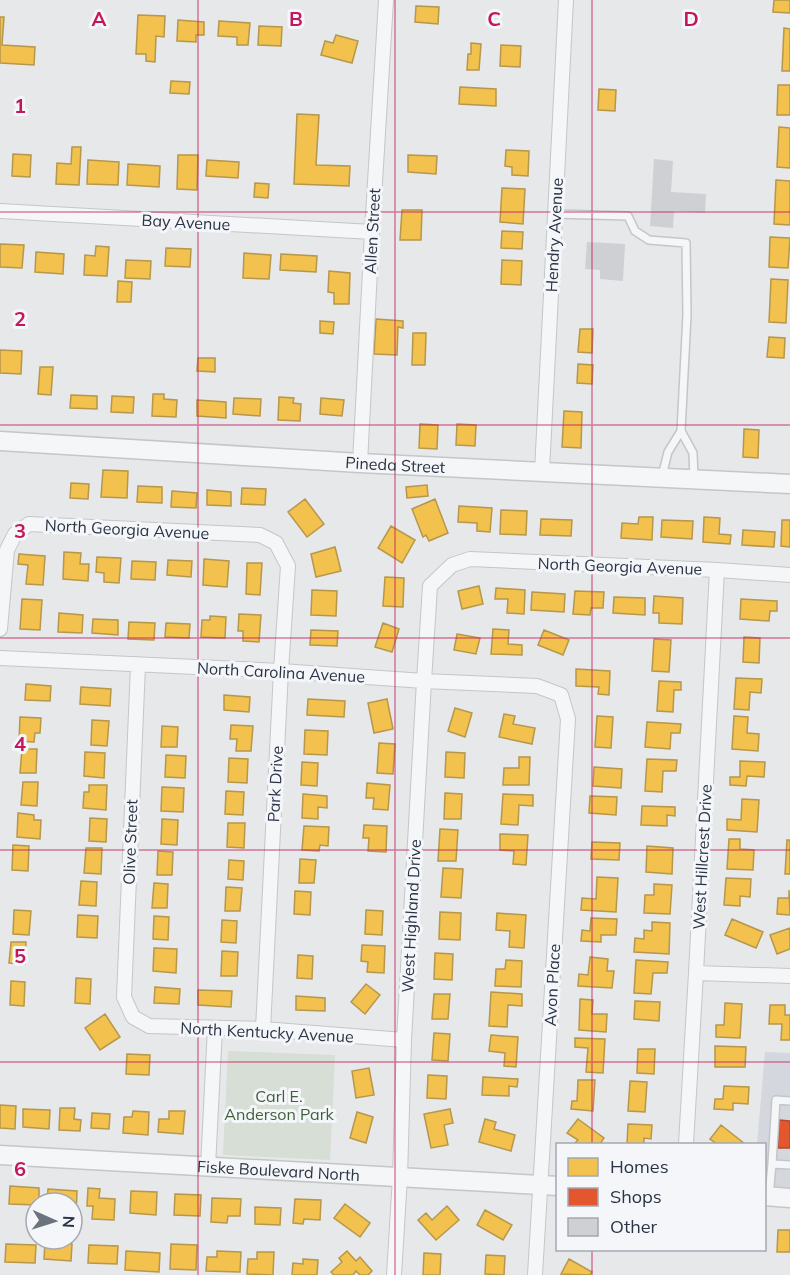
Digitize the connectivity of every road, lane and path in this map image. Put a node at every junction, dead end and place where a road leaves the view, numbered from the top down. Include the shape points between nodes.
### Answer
1 (386, 0) edge
2 (566, 0) edge
3 (0, 211) edge
4 (555, 214) junction
5 (372, 232) junction
6 (681, 431) junction
7 (0, 441) edge
8 (360, 463) junction
9 (542, 471) junction
10 (662, 477) junction
11 (694, 479) junction
12 (790, 484) edge
13 (276, 543) joint
14 (452, 566) joint
15 (717, 570) junction
16 (790, 575) edge
17 (0, 629) edge
18 (0, 658) edge
19 (138, 665) junction
20 (281, 671) junction
21 (423, 681) junction
22 (561, 695) joint
23 (696, 973) junction
24 (790, 976) edge
25 (133, 1017) joint
26 (215, 1028) junction
27 (262, 1029) junction
28 (404, 1040) junction
29 (790, 1101) edge
30 (686, 1143) edge
31 (0, 1155) edge
32 (772, 1164) junction
33 (790, 1165) edge
34 (208, 1167) junction
35 (400, 1177) junction
36 (549, 1185) edge
37 (767, 1197) edge
38 (790, 1198) edge
39 (394, 1275) edge
40 (535, 1275) edge

1 - 5 street, Allen Street
2 - 4 street, Hendry Avenue
3 - 5 street, Bay Avenue
4 - 6 lane via 628,216 635,231 649,240 686,243
4 - 9 street, Hendry Avenue
5 - 8 street, Allen Street
6 - 10 lane via 668,452
6 - 11 lane via 693,453
7 - 8 street, Pineda Street
8 - 9 street, Pineda Street
9 - 10 street, Pineda Street
10 - 11 street, Pineda Street
11 - 12 street, Pineda Street
13 - 17 street, North Georgia Avenue via 260,535 29,524 15,534 7,550
13 - 20 street, Park Drive via 288,566
14 - 15 street, North Georgia Avenue via 470,560
14 - 21 street, West Highland Drive via 430,586
15 - 16 street, North Georgia Avenue
15 - 23 street, West Hillcrest Drive
18 - 19 street, North Carolina Avenue
19 - 20 street, North Carolina Avenue
19 - 25 street, Olive Street via 124,997
20 - 21 street, North Carolina Avenue
20 - 27 street, Park Drive
21 - 22 street, North Carolina Avenue via 537,686
21 - 28 street, West Highland Drive
22 - 36 street, Avon Place via 568,718
23 - 24 street
23 - 30 street, West Hillcrest Drive
25 - 26 street, North Kentucky Avenue via 149,1026
26 - 27 street, North Kentucky Avenue
26 - 34 street
27 - 28 street, North Kentucky Avenue
28 - 35 street, West Highland Drive
29 - 32 lane via 776,1100
31 - 34 street, Fiske Boulevard North
32 - 33 lane
32 - 37 lane
34 - 35 street, Fiske Boulevard North
35 - 36 street, Fiske Boulevard North
35 - 39 street, West Highland Drive
36 - 40 street, Avon Place
37 - 38 street

